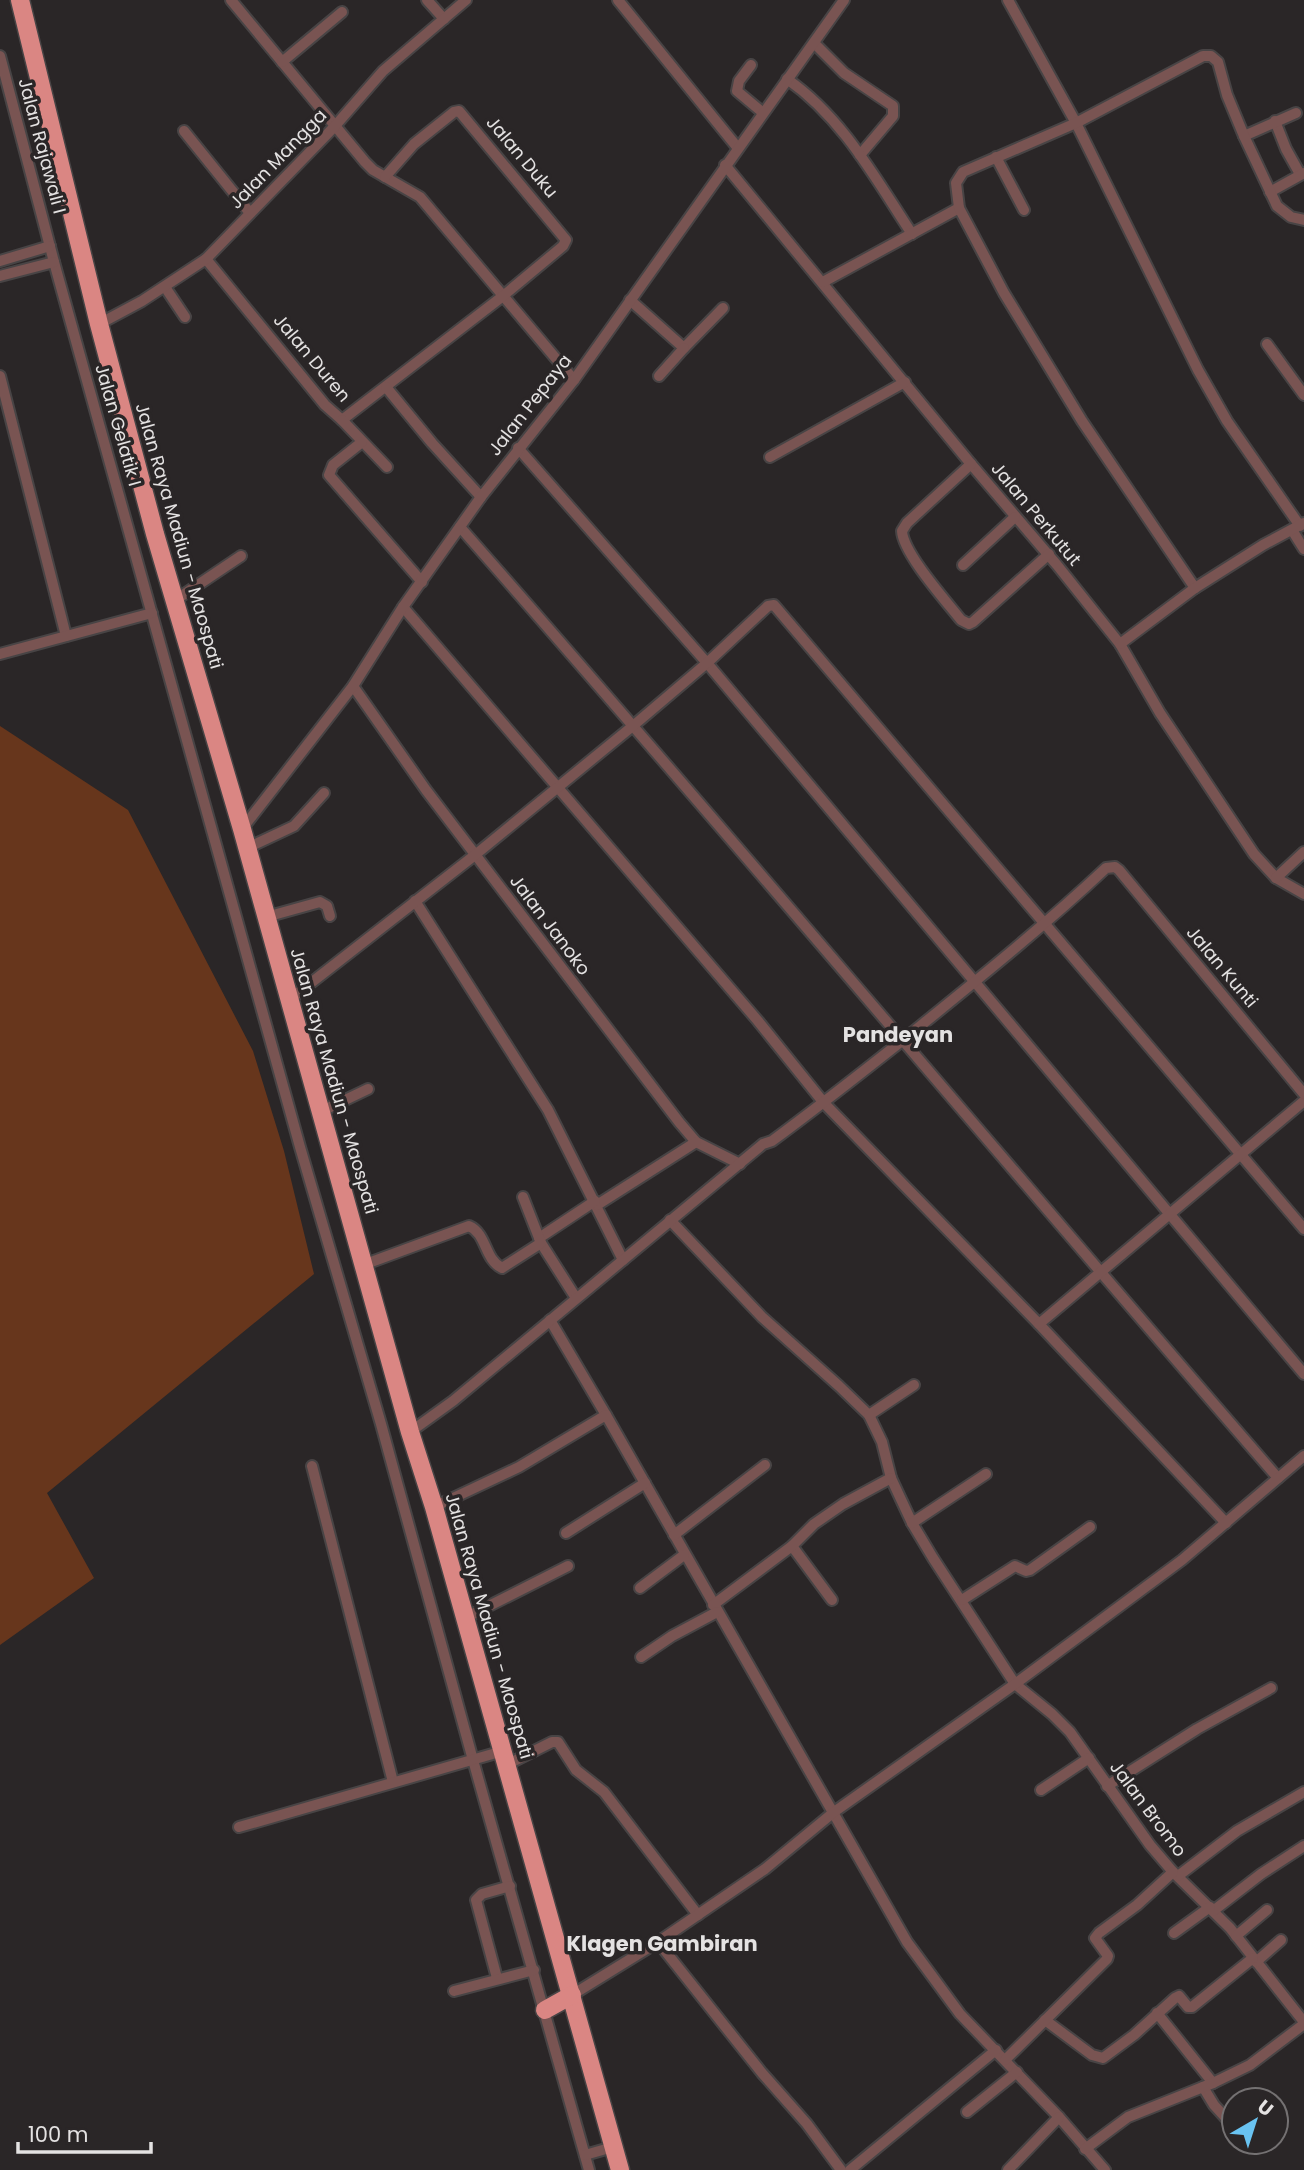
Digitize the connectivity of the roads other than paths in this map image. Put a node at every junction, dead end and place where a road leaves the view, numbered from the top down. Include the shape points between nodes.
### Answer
1 (20, 0) edge
2 (231, 0) edge
3 (427, 0) edge
4 (466, 0) edge
5 (618, 0) edge
6 (844, 0) edge
7 (1008, 0) edge
8 (342, 12) dead end
9 (444, 19) junction
10 (814, 43) junction
11 (0, 56) edge
12 (282, 62) junction
13 (751, 65) dead end
14 (787, 79) junction
15 (762, 112) junction
16 (1296, 113) dead end
17 (1275, 121) junction
18 (1076, 123) junction
19 (335, 125) junction
20 (184, 131) dead end
21 (1244, 136) junction
22 (737, 147) junction
23 (860, 155) junction
24 (996, 157) junction
25 (725, 165) junction
26 (1302, 174) edge
27 (385, 177) junction
28 (1270, 192) junction
29 (959, 208) junction
30 (1024, 210) dead end
31 (250, 213) junction
32 (1304, 220) edge
33 (912, 234) junction
34 (50, 246) junction
35 (206, 258) junction
36 (0, 261) edge
37 (54, 262) junction
38 (0, 276) edge
39 (823, 282) junction
40 (165, 286) junction
41 (503, 296) junction
42 (630, 300) junction
43 (723, 308) dead end
44 (186, 317) dead end
45 (99, 324) junction
46 (1267, 344) dead end
47 (684, 348) junction
48 (0, 376) edge
49 (659, 376) dead end
50 (574, 380) junction
51 (905, 382) junction
52 (386, 387) junction
53 (1303, 392) edge
54 (342, 420) junction
55 (362, 442) junction
56 (518, 448) junction
57 (770, 457) dead end
58 (971, 464) junction
59 (387, 467) dead end
60 (481, 497) junction
61 (1016, 517) junction
62 (1298, 526) edge
63 (460, 527) junction
64 (1304, 549) edge
65 (1049, 554) junction
66 (241, 556) dead end
67 (963, 565) dead end
68 (422, 582) junction
69 (1195, 588) junction
70 (174, 601) junction
71 (403, 607) junction
72 (152, 613) junction
73 (66, 636) junction
74 (1120, 644) junction
75 (0, 654) edge
76 (707, 663) junction
77 (353, 686) junction
78 (634, 725) junction
79 (557, 788) junction
80 (324, 793) dead end
81 (242, 829) junction
82 (247, 848) junction
83 (1304, 852) edge
84 (475, 855) junction
85 (1276, 878) junction
86 (1304, 894) edge
87 (415, 901) junction
88 (330, 916) dead end
89 (266, 917) junction
90 (1044, 925) junction
91 (974, 983) junction
92 (289, 1000) junction
93 (902, 1040) junction
94 (368, 1089) dead end
95 (1304, 1094) edge
96 (1304, 1101) edge
97 (824, 1103) junction
98 (320, 1112) junction
99 (696, 1142) junction
100 (1240, 1153) junction
101 (740, 1164) junction
102 (523, 1197) dead end
103 (596, 1203) junction
104 (1171, 1214) junction
105 (670, 1220) junction
106 (1304, 1228) edge
107 (540, 1240) junction
108 (623, 1260) junction
109 (363, 1265) junction
110 (1100, 1273) junction
111 (576, 1298) junction
112 (550, 1320) junction
113 (1039, 1324) junction
114 (1304, 1374) edge
115 (914, 1385) dead end
116 (606, 1415) junction
117 (869, 1415) junction
118 (410, 1432) junction
119 (1302, 1462) edge
120 (765, 1465) dead end
121 (312, 1466) dead end
122 (986, 1474) dead end
123 (891, 1478) junction
124 (1278, 1478) junction
125 (645, 1483) junction
126 (434, 1507) junction
127 (912, 1522) junction
128 (1226, 1523) junction
129 (1090, 1527) dead end
130 (566, 1533) dead end
131 (674, 1535) junction
132 (792, 1546) junction
133 (684, 1555) junction
134 (568, 1566) dead end
135 (640, 1588) dead end
136 (832, 1600) dead end
137 (962, 1600) junction
138 (715, 1609) junction
139 (466, 1618) junction
140 (641, 1657) dead end
141 (1015, 1684) junction
142 (1271, 1688) dead end
143 (504, 1758) junction
144 (1088, 1758) junction
145 (472, 1760) junction
146 (393, 1782) junction
147 (1107, 1786) junction
148 (1041, 1790) dead end
149 (1304, 1792) edge
150 (834, 1812) junction
151 (239, 1827) dead end
152 (1304, 1846) edge
153 (1175, 1874) junction
154 (510, 1886) junction
155 (1212, 1909) junction
156 (1267, 1910) dead end
157 (698, 1915) junction
158 (1174, 1933) dead end
159 (1236, 1936) junction
160 (1281, 1940) dead end
161 (658, 1942) junction
162 (1255, 1960) junction
163 (534, 1970) junction
164 (496, 1978) junction
165 (454, 1991) dead end
166 (572, 1995) junction
167 (545, 2010) junction
168 (1157, 2013) junction
169 (1045, 2020) junction
170 (1304, 2023) edge
171 (996, 2050) junction
172 (1005, 2060) junction
173 (1017, 2072) junction
174 (1208, 2085) junction
175 (967, 2112) dead end
176 (1220, 2112) edge
177 (1059, 2117) junction
178 (613, 2147) junction
179 (1085, 2149) junction
180 (585, 2155) junction
181 (589, 2170) edge
182 (620, 2170) edge
183 (841, 2170) edge
184 (850, 2170) edge
185 (1008, 2170) edge
186 (1105, 2170) edge

1 - 45 highway, Jalan Raya Madiun - Maospati
2 - 12 street
3 - 9 street
4 - 9 street, Jalan Mangga
5 - 22 street
6 - 10 street, Jalan Pepaya
7 - 18 street
8 - 12 street
9 - 19 street, Jalan Mangga via 383,71
10 - 14 street, Jalan Pepaya
10 - 23 street via 849,77 893,106 893,116
11 - 34 street, Jalan Rajawali I
12 - 19 street
13 - 15 street via 738,81 737,91
14 - 15 street, Jalan Pepaya
14 - 23 street via 825,109
15 - 22 street, Jalan Pepaya
16 - 17 street
17 - 21 street
17 - 26 street
18 - 21 street via 1203,56 1211,56 1218,62
18 - 24 street
18 - 62 street via 1198,370
19 - 27 street via 365,162
19 - 31 street, Jalan Mangga
20 - 31 street
21 - 28 street
22 - 25 street, Jalan Pepaya
23 - 33 street
24 - 29 street via 959,176
24 - 30 street
25 - 39 street, Jalan Perkutut
25 - 42 street, Jalan Pepaya
26 - 28 street
27 - 41 street via 420,197
27 - 41 street, Jalan Duku via 454,112 464,114 566,240
28 - 32 street via 1283,212
29 - 33 street
29 - 69 street via 1004,293 1082,421
31 - 35 street, Jalan Mangga
33 - 39 street
34 - 36 street
34 - 37 street, Jalan Gelatik I
35 - 40 street, Jalan Mangga
35 - 54 street, Jalan Duren
37 - 38 street
37 - 72 street, Jalan Gelatik I
39 - 51 street, Jalan Perkutut
40 - 44 street
40 - 45 street, Jalan Mangga
41 - 50 street
41 - 52 street, Jalan Duren
42 - 47 street
42 - 50 street, Jalan Pepaya
43 - 47 street
45 - 70 highway, Jalan Raya Madiun - Maospati
46 - 53 street
47 - 49 street
48 - 73 street
50 - 56 street, Jalan Pepaya
51 - 57 street
51 - 58 street, Jalan Perkutut
52 - 54 street, Jalan Duren
52 - 60 street
54 - 55 street
55 - 59 street
55 - 68 street via 333,465 329,475
56 - 60 street, Jalan Pepaya
56 - 76 street
58 - 61 street, Jalan Perkutut
58 - 65 street via 901,531 913,557 961,620 973,622
60 - 63 street, Jalan Pepaya
61 - 65 street, Jalan Perkutut
61 - 67 street
62 - 64 street
62 - 69 street
63 - 68 street, Jalan Pepaya
63 - 78 street
65 - 74 street, Jalan Perkutut
66 - 70 street
68 - 71 street, Jalan Pepaya
69 - 74 street
70 - 81 highway, Jalan Raya Madiun - Maospati
71 - 77 street, Jalan Pepaya
71 - 79 street
72 - 73 street
72 - 145 street, Jalan Gelatik I
73 - 75 street
74 - 85 street, Jalan Perkutut via 1160,713 1254,854
76 - 78 street
76 - 90 street via 774,605
76 - 91 street
77 - 81 street, Jalan Pepaya
77 - 84 street, Jalan Janoko
78 - 79 street
78 - 93 street
79 - 84 street
79 - 97 street
80 - 82 street via 294,826
81 - 82 highway, Jalan Raya Madiun - Maospati
82 - 89 highway, Jalan Raya Madiun - Maospati
83 - 85 street
84 - 87 street
84 - 99 street, Jalan Janoko
85 - 86 street, Jalan Perkutut
87 - 92 street
87 - 103 street via 548,1110
88 - 89 street via 320,902
89 - 92 highway, Jalan Raya Madiun - Maospati
90 - 91 street
90 - 95 street, Jalan Kunti via 1106,868 1119,870
90 - 100 street
91 - 93 street
91 - 104 street
92 - 98 highway, Jalan Raya Madiun - Maospati
93 - 97 street
93 - 110 street
94 - 98 street
96 - 100 street
97 - 101 street
97 - 113 street
98 - 109 highway, Jalan Raya Madiun - Maospati
99 - 101 street, Jalan Janoko
99 - 103 street
100 - 104 street
100 - 106 street
101 - 105 street
102 - 107 street
103 - 107 street
103 - 108 street
104 - 110 street
104 - 114 street
105 - 108 street
105 - 117 street via 762,1317
107 - 109 street via 502,1268 493,1263 477,1230 469,1226
107 - 111 street
108 - 111 street
109 - 118 highway, Jalan Raya Madiun - Maospati
110 - 113 street
110 - 124 street
111 - 112 street
112 - 116 street
112 - 118 street
113 - 128 street
115 - 117 street
116 - 125 street
116 - 126 street via 519,1467
117 - 123 street, Jalan Bromo
118 - 126 highway, Jalan Raya Madiun - Maospati
119 - 124 street
120 - 131 street
121 - 146 street
122 - 127 street
123 - 127 street, Jalan Bromo
123 - 132 street via 842,1504
124 - 128 street
125 - 130 street
125 - 131 street
126 - 139 highway, Jalan Raya Madiun - Maospati
127 - 137 street, Jalan Bromo
128 - 141 street
129 - 137 street via 1030,1570 1015,1566
131 - 133 street
132 - 136 street
132 - 138 street
133 - 135 street
133 - 138 street
134 - 139 street
137 - 141 street, Jalan Bromo
138 - 140 street
138 - 150 street
139 - 143 highway, Jalan Raya Madiun - Maospati
141 - 144 street, Jalan Bromo via 1070,1732
141 - 150 street
142 - 147 street
143 - 145 street
143 - 157 street via 558,1742 576,1770 604,1792
143 - 166 highway, Jalan Raya Madiun - Maospati
144 - 147 street, Jalan Bromo
144 - 148 street
145 - 146 street
145 - 154 street, Jalan Gelatik I
146 - 151 street
147 - 153 street, Jalan Bromo
149 - 153 street
150 - 157 street via 765,1869
150 - 171 street via 907,1942 960,2014
152 - 155 street
153 - 155 street, Jalan Bromo
153 - 169 street via 1096,1936 1107,1959
154 - 163 street, Jalan Gelatik I
154 - 164 street via 476,1900
155 - 158 street
155 - 159 street, Jalan Bromo
156 - 159 street
157 - 161 street
159 - 162 street, Jalan Bromo
160 - 162 street
161 - 166 street
161 - 183 street
162 - 168 street via 1192,2007 1179,1996
162 - 170 street, Jalan Bromo
163 - 164 street
163 - 167 street, Jalan Gelatik I
164 - 165 street
166 - 167 highway
166 - 178 highway, Jalan Raya Madiun - Maospati
167 - 180 street, Jalan Gelatik I
168 - 169 street via 1103,2058 1092,2055
168 - 174 street
169 - 172 street
170 - 174 street via 1250,2065
171 - 172 street
171 - 184 street
172 - 173 street
173 - 175 street
173 - 177 street
174 - 176 street
174 - 179 street via 1128,2118
177 - 179 street
177 - 185 street
178 - 180 street
178 - 182 highway, Jalan Raya Madiun - Maospati
179 - 186 street
180 - 181 street, Jalan Gelatik I

